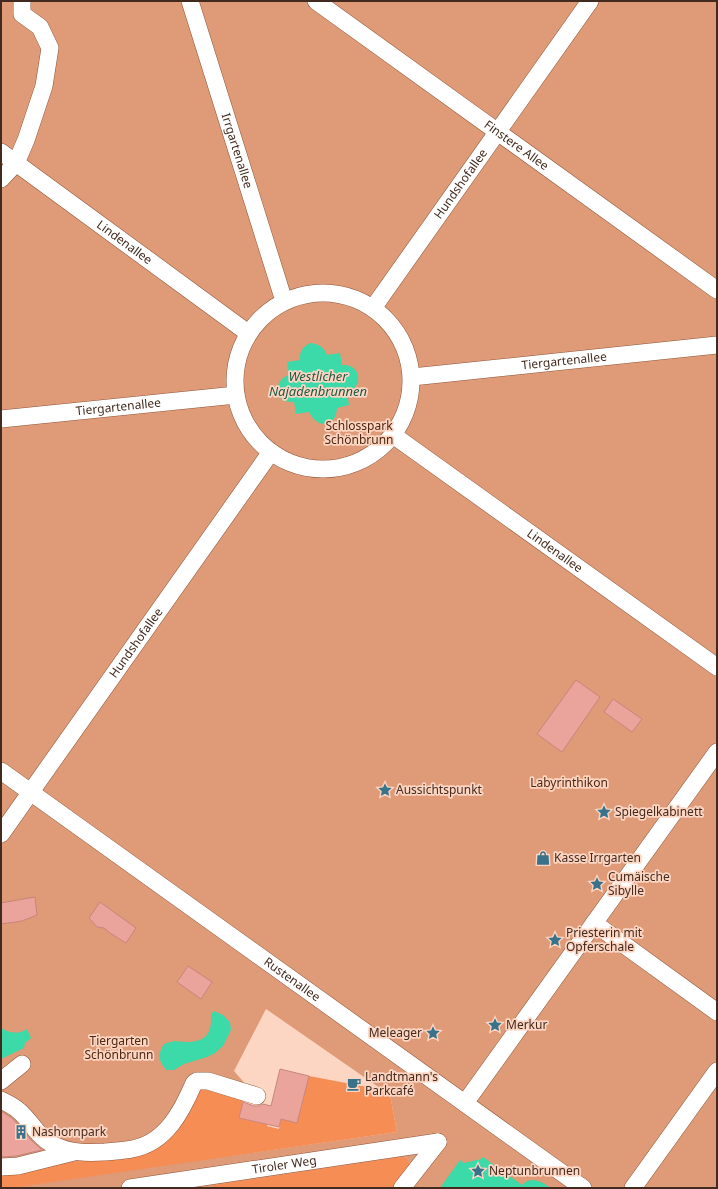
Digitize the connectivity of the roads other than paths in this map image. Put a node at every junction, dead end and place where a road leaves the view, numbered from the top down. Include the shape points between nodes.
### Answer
1 (22, 1) edge
2 (190, 1) edge
3 (316, 1) edge
4 (590, 1) edge
5 (497, 132) junction
6 (1, 152) edge
7 (16, 163) junction
8 (1, 179) edge
9 (717, 290) edge
10 (284, 301) junction
11 (373, 308) junction
12 (248, 333) junction
13 (717, 345) edge
14 (412, 377) junction
15 (236, 396) junction
16 (1, 419) edge
17 (394, 435) junction
18 (271, 452) junction
19 (717, 667) edge
20 (717, 752) edge
21 (1, 771) edge
22 (31, 792) junction
23 (1, 834) edge
24 (594, 923) junction
25 (717, 1012) edge
26 (22, 1064) dead end
27 (717, 1071) edge
28 (1, 1081) edge
29 (257, 1096) dead end
30 (1, 1100) edge
31 (465, 1103) junction
32 (74, 1152) junction
33 (1, 1167) edge
34 (130, 1188) edge
35 (402, 1188) edge
36 (583, 1188) edge
37 (633, 1188) edge

1 - 7 street via 22,14 40,27 50,48 44,86
2 - 10 street, Irrgartenallee
3 - 5 street, Finstere Allee
4 - 5 street, Hundshofallee
5 - 9 street, Finstere Allee
5 - 11 street, Hundshofallee
6 - 7 street, Lindenallee
7 - 8 street
7 - 12 street, Lindenallee
10 - 11 street via 316,293 347,296
10 - 12 street via 268,312
11 - 14 street via 401,339
12 - 15 street via 238,356 234,376
13 - 14 street, Tiergartenallee
14 - 17 street via 405,414
15 - 16 street, Tiergartenallee
15 - 18 street via 247,427
17 - 18 street via 371,455 347,466 308,468 292,464
17 - 19 street, Lindenallee
18 - 22 street, Hundshofallee
20 - 24 street
21 - 22 street, Rustenallee
22 - 23 street, Hundshofallee
22 - 31 street, Rustenallee
24 - 25 street
24 - 31 street
26 - 28 street
27 - 37 street
29 - 32 street via 197,1081 172,1124 163,1134 145,1146
30 - 32 street via 20,1112 39,1134 53,1145
31 - 36 street, Rustenallee
32 - 33 street via 18,1166
34 - 35 street, Tiroler Weg via 438,1142

